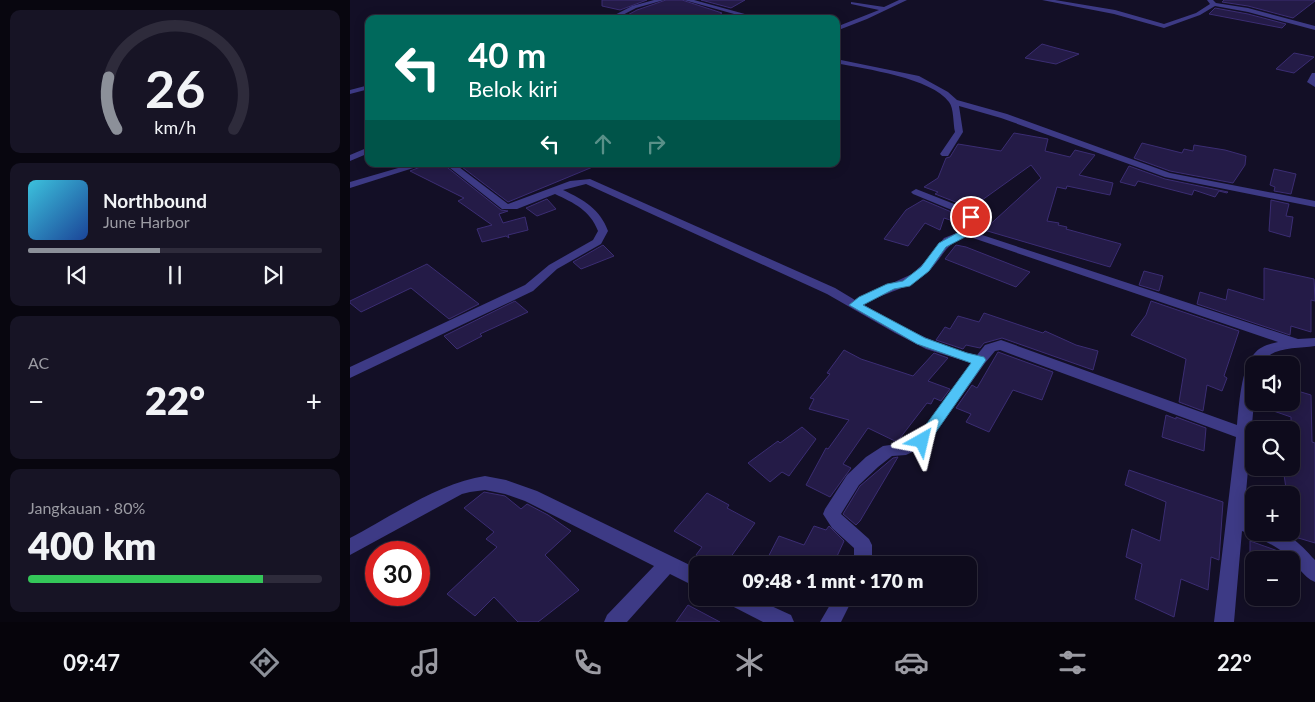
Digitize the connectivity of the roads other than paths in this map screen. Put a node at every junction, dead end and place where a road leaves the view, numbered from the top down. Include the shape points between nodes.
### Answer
1 (661, 0) edge
2 (687, 0) edge
3 (904, 0) edge
4 (1045, 0) edge
5 (1212, 2) edge
6 (853, 3) dead end
7 (1258, 5) dead end
8 (885, 9) junction
9 (1248, 10) junction
10 (618, 15) edge
11 (745, 15) edge
12 (840, 27) edge
13 (1315, 28) edge
14 (840, 62) edge
15 (1315, 74) edge
16 (1315, 85) edge
17 (365, 88) edge
18 (350, 92) edge
19 (954, 102) junction
20 (365, 152) edge
21 (945, 154) dead end
22 (350, 158) edge
23 (411, 167) edge
24 (453, 167) edge
25 (350, 185) edge
26 (556, 190) junction
27 (916, 192) dead end
28 (1315, 204) edge
29 (963, 234) junction
30 (855, 305) junction
31 (1315, 342) edge
32 (1298, 344) junction
33 (1258, 356) edge
34 (980, 360) junction
35 (350, 373) edge
36 (1246, 411) edge
37 (1244, 434) junction
38 (1236, 520) junction
39 (1245, 524) edge
40 (1278, 541) edge
41 (350, 547) edge
42 (862, 556) edge
43 (668, 564) junction
44 (1315, 573) edge
45 (689, 574) edge
46 (751, 606) edge
47 (839, 606) edge
48 (614, 622) edge
49 (784, 622) edge
50 (830, 622) edge
51 (1224, 622) edge

1 - 10 street
2 - 11 street
3 - 8 street
4 - 5 street via 1115,12 1164,26 1198,14
5 - 9 street
6 - 8 street
7 - 9 street
8 - 12 street
9 - 13 street
14 - 19 street via 916,78
15 - 16 street via 1311,82
17 - 18 street
19 - 21 street via 959,132
19 - 28 street via 1004,116 1168,175
20 - 22 street
23 - 25 street
24 - 26 street via 506,207
26 - 30 street via 587,181
26 - 35 street via 591,208 600,219 603,231 597,242 553,267 529,288 514,296
27 - 29 street via 968,213 971,217
29 - 30 street via 942,245 925,269 906,283 891,286
29 - 32 street via 1096,274
30 - 34 street via 921,341 965,358
31 - 32 street
32 - 33 street via 1267,349
34 - 37 street via 990,348 1001,345
34 - 42 street via 922,441 906,449 888,450 853,480 837,502 831,514 863,545
36 - 37 street
37 - 38 street
38 - 39 street
38 - 51 street
40 - 44 street via 1293,550
41 - 43 street via 457,489 485,483 531,496
43 - 45 street
43 - 48 street
46 - 49 street
47 - 50 street

